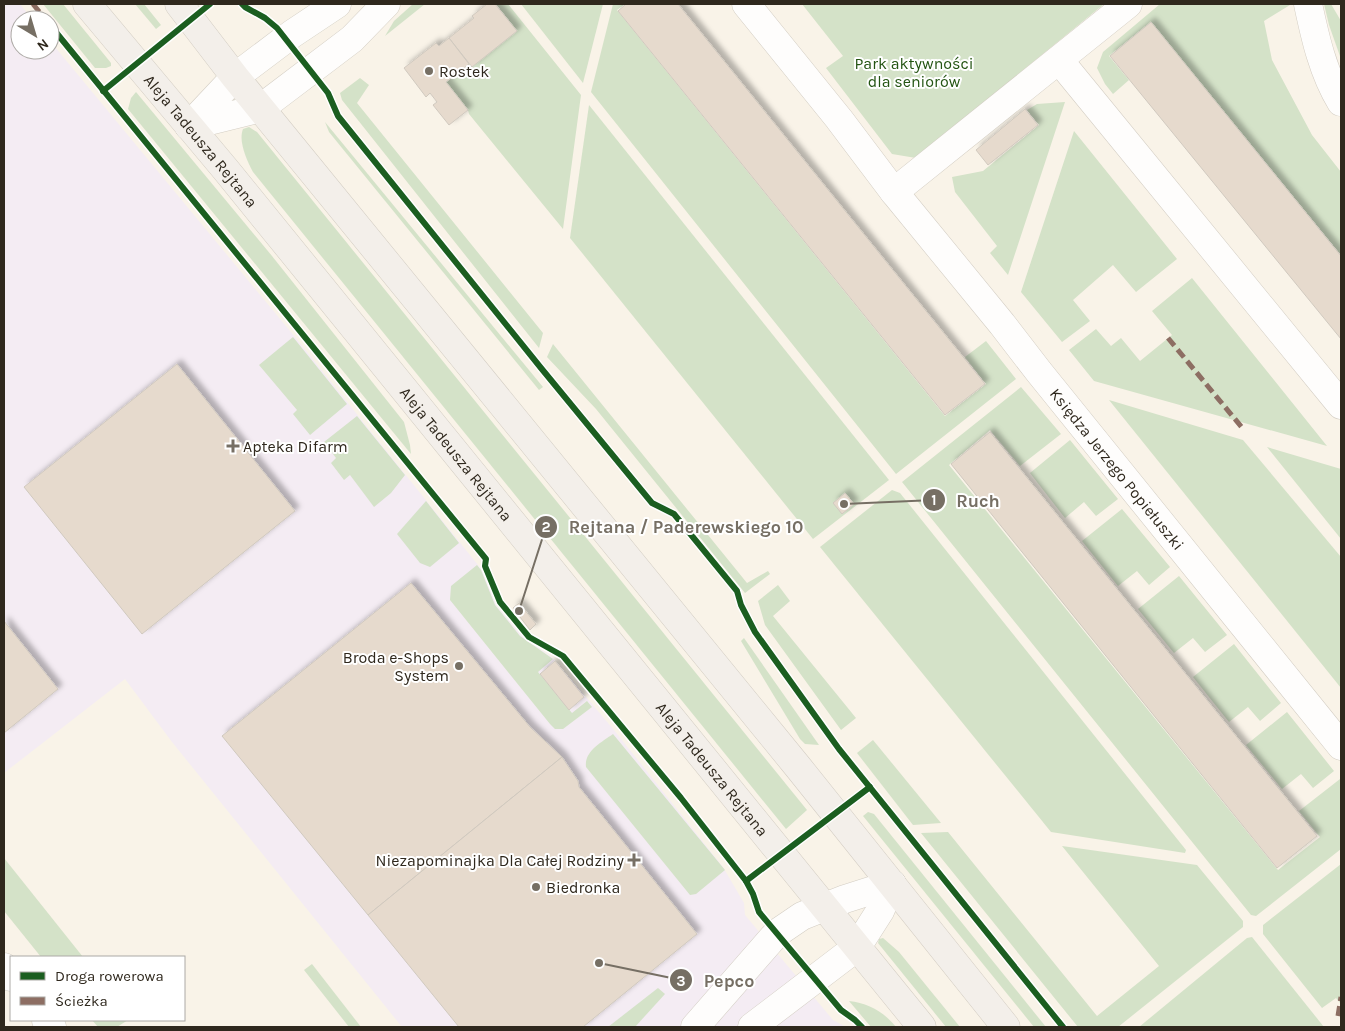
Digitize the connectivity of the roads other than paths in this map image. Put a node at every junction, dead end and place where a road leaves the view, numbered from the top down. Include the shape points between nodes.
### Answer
1 (88, 4) edge
2 (179, 4) edge
3 (337, 4) edge
4 (386, 4) edge
5 (746, 4) edge
6 (1128, 4) edge
7 (1308, 4) edge
8 (1060, 60) junction
9 (236, 77) junction
10 (1341, 102) edge
11 (261, 108) junction
12 (189, 126) junction
13 (894, 192) junction
14 (1341, 405) edge
15 (1341, 746) edge
16 (892, 884) junction
17 (824, 907) junction
18 (856, 947) junction
19 (695, 1027) edge
20 (752, 1027) edge
21 (922, 1027) edge
22 (1006, 1027) edge

1 - 12 main road, Aleja Tadeusza Rejtana
2 - 9 main road
3 - 9 street
4 - 11 street via 352,39
5 - 13 street, Księdza Jerzego Popiełuszki
6 - 8 street
7 - 10 street via 1317,43
8 - 13 street
8 - 14 street
9 - 11 main road
9 - 12 street
11 - 12 street
11 - 16 main road
12 - 17 main road, Aleja Tadeusza Rejtana
13 - 15 street, Księdza Jerzego Popiełuszki
16 - 17 street
16 - 18 street via 880,912
16 - 22 main road
17 - 18 main road, Aleja Tadeusza Rejtana
17 - 19 street via 802,916 777,933
18 - 20 street
18 - 21 main road, Aleja Tadeusza Rejtana

